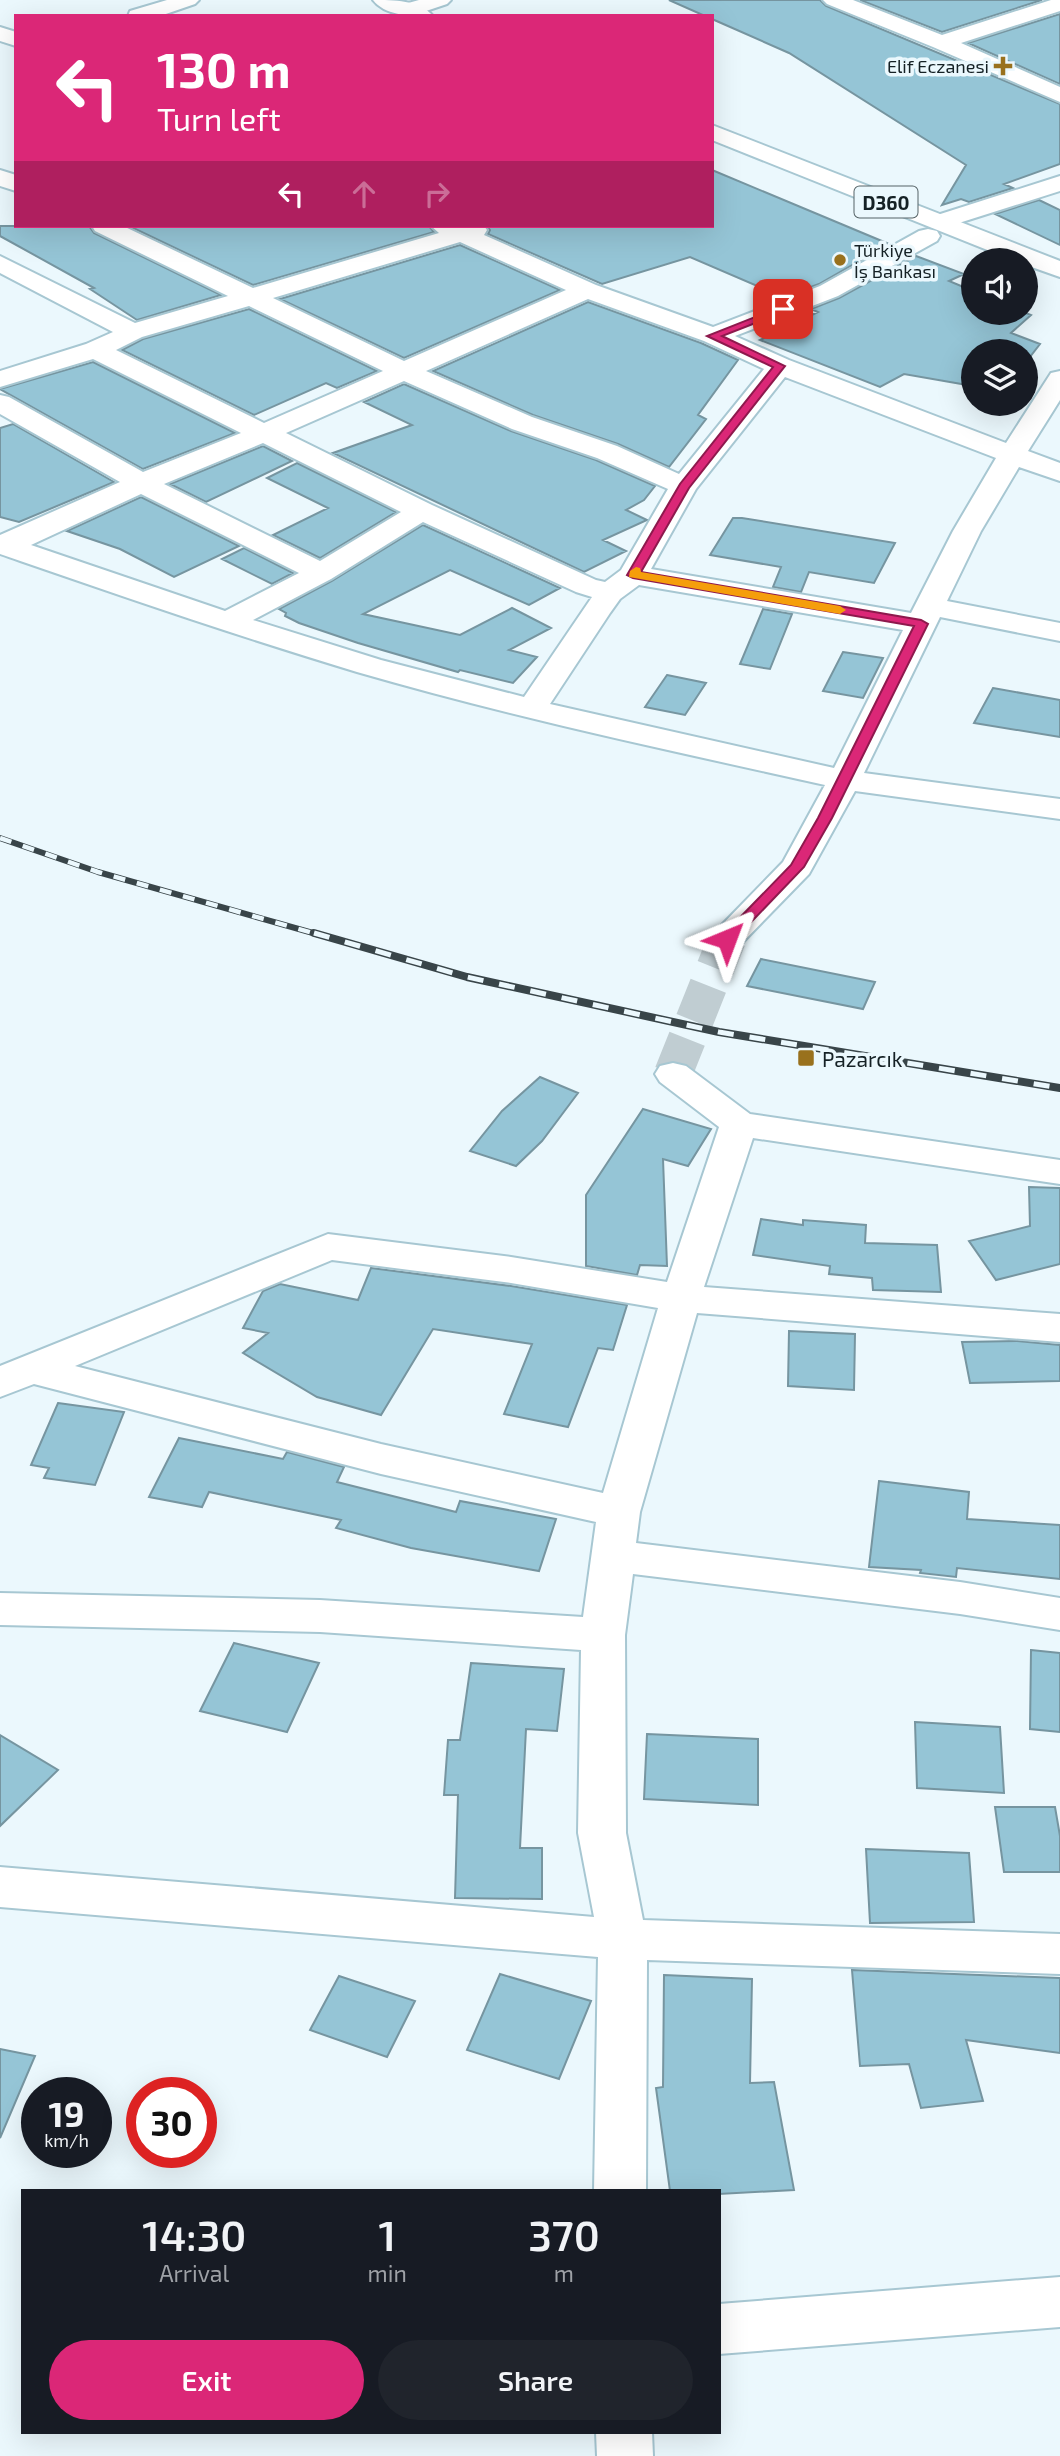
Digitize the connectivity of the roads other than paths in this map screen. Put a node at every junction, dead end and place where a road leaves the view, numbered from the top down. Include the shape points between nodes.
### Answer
1 (188, 0) edge
2 (440, 0) edge
3 (834, 0) edge
4 (1018, 0) edge
5 (374, 3) edge
6 (1051, 7) edge
7 (144, 14) edge
8 (408, 14) edge
9 (941, 42) junction
10 (1060, 95) edge
11 (714, 133) edge
12 (714, 154) edge
13 (1060, 183) edge
14 (108, 228) edge
15 (470, 228) edge
16 (934, 229) junction
17 (453, 230) edge
18 (964, 248) edge
19 (0, 263) edge
20 (1060, 270) edge
21 (1038, 283) edge
22 (587, 290) junction
23 (1060, 293) edge
24 (255, 297) junction
25 (132, 332) junction
26 (713, 336) junction
27 (95, 350) junction
28 (780, 366) junction
29 (402, 370) junction
30 (0, 379) edge
31 (1060, 379) edge
32 (0, 403) edge
33 (264, 433) junction
34 (1011, 456) junction
35 (1060, 473) edge
36 (141, 483) junction
37 (684, 486) junction
38 (422, 511) junction
39 (3, 545) edge
40 (321, 573) junction
41 (622, 584) junction
42 (926, 615) junction
43 (227, 622) junction
44 (1060, 632) edge
45 (531, 710) junction
46 (844, 780) junction
47 (1060, 809) edge
48 (727, 939) tunnel mouth
49 (673, 1074) dead end
50 (739, 1124) junction
51 (1060, 1172) edge
52 (681, 1298) junction
53 (1060, 1328) edge
54 (15, 1376) edge
55 (617, 1534) junction
56 (1060, 1614) edge
57 (8, 1619) edge
58 (603, 1635) junction
59 (0, 1887) edge
60 (623, 1939) junction
61 (1060, 1954) edge
62 (620, 2189) edge
63 (1060, 2302) edge
64 (721, 2329) edge
65 (624, 2434) edge
66 (625, 2456) edge

1 - 7 main road
2 - 8 main road
3 - 9 main road
4 - 6 main road
5 - 8 main road
6 - 9 main road
9 - 10 main road
11 - 16 main road, D360
12 - 16 main road, D360
13 - 16 main road
14 - 24 main road
15 - 17 main road
16 - 18 main road, D360
16 - 20 main road, D360
16 - 26 main road via 829,291
17 - 22 main road
17 - 24 main road
19 - 25 main road
21 - 23 main road
22 - 26 main road
22 - 29 main road
24 - 25 main road
24 - 29 main road
25 - 27 main road
26 - 28 main road
27 - 30 main road
27 - 33 main road
28 - 34 main road
28 - 37 main road
29 - 33 main road
29 - 37 main road
31 - 34 main road
32 - 36 main road
33 - 36 main road
33 - 38 main road
34 - 35 main road
34 - 42 main road
36 - 39 main road
36 - 40 main road
37 - 41 main road
38 - 40 main road
38 - 41 main road via 586,586
39 - 43 main road
40 - 43 main road
41 - 42 main road
41 - 45 main road
42 - 44 main road
42 - 46 main road
43 - 45 main road
45 - 46 main road
46 - 47 main road
46 - 48 main road via 797,867
49 - 50 main road
50 - 51 main road
50 - 52 main road
52 - 53 main road
52 - 54 main road via 328,1247
52 - 55 main road
54 - 55 main road via 381,1459
55 - 56 main road
55 - 58 main road
57 - 58 main road via 320,1616
58 - 60 main road via 601,1833
59 - 60 main road
60 - 61 main road
60 - 62 main road
63 - 64 main road
65 - 66 main road

